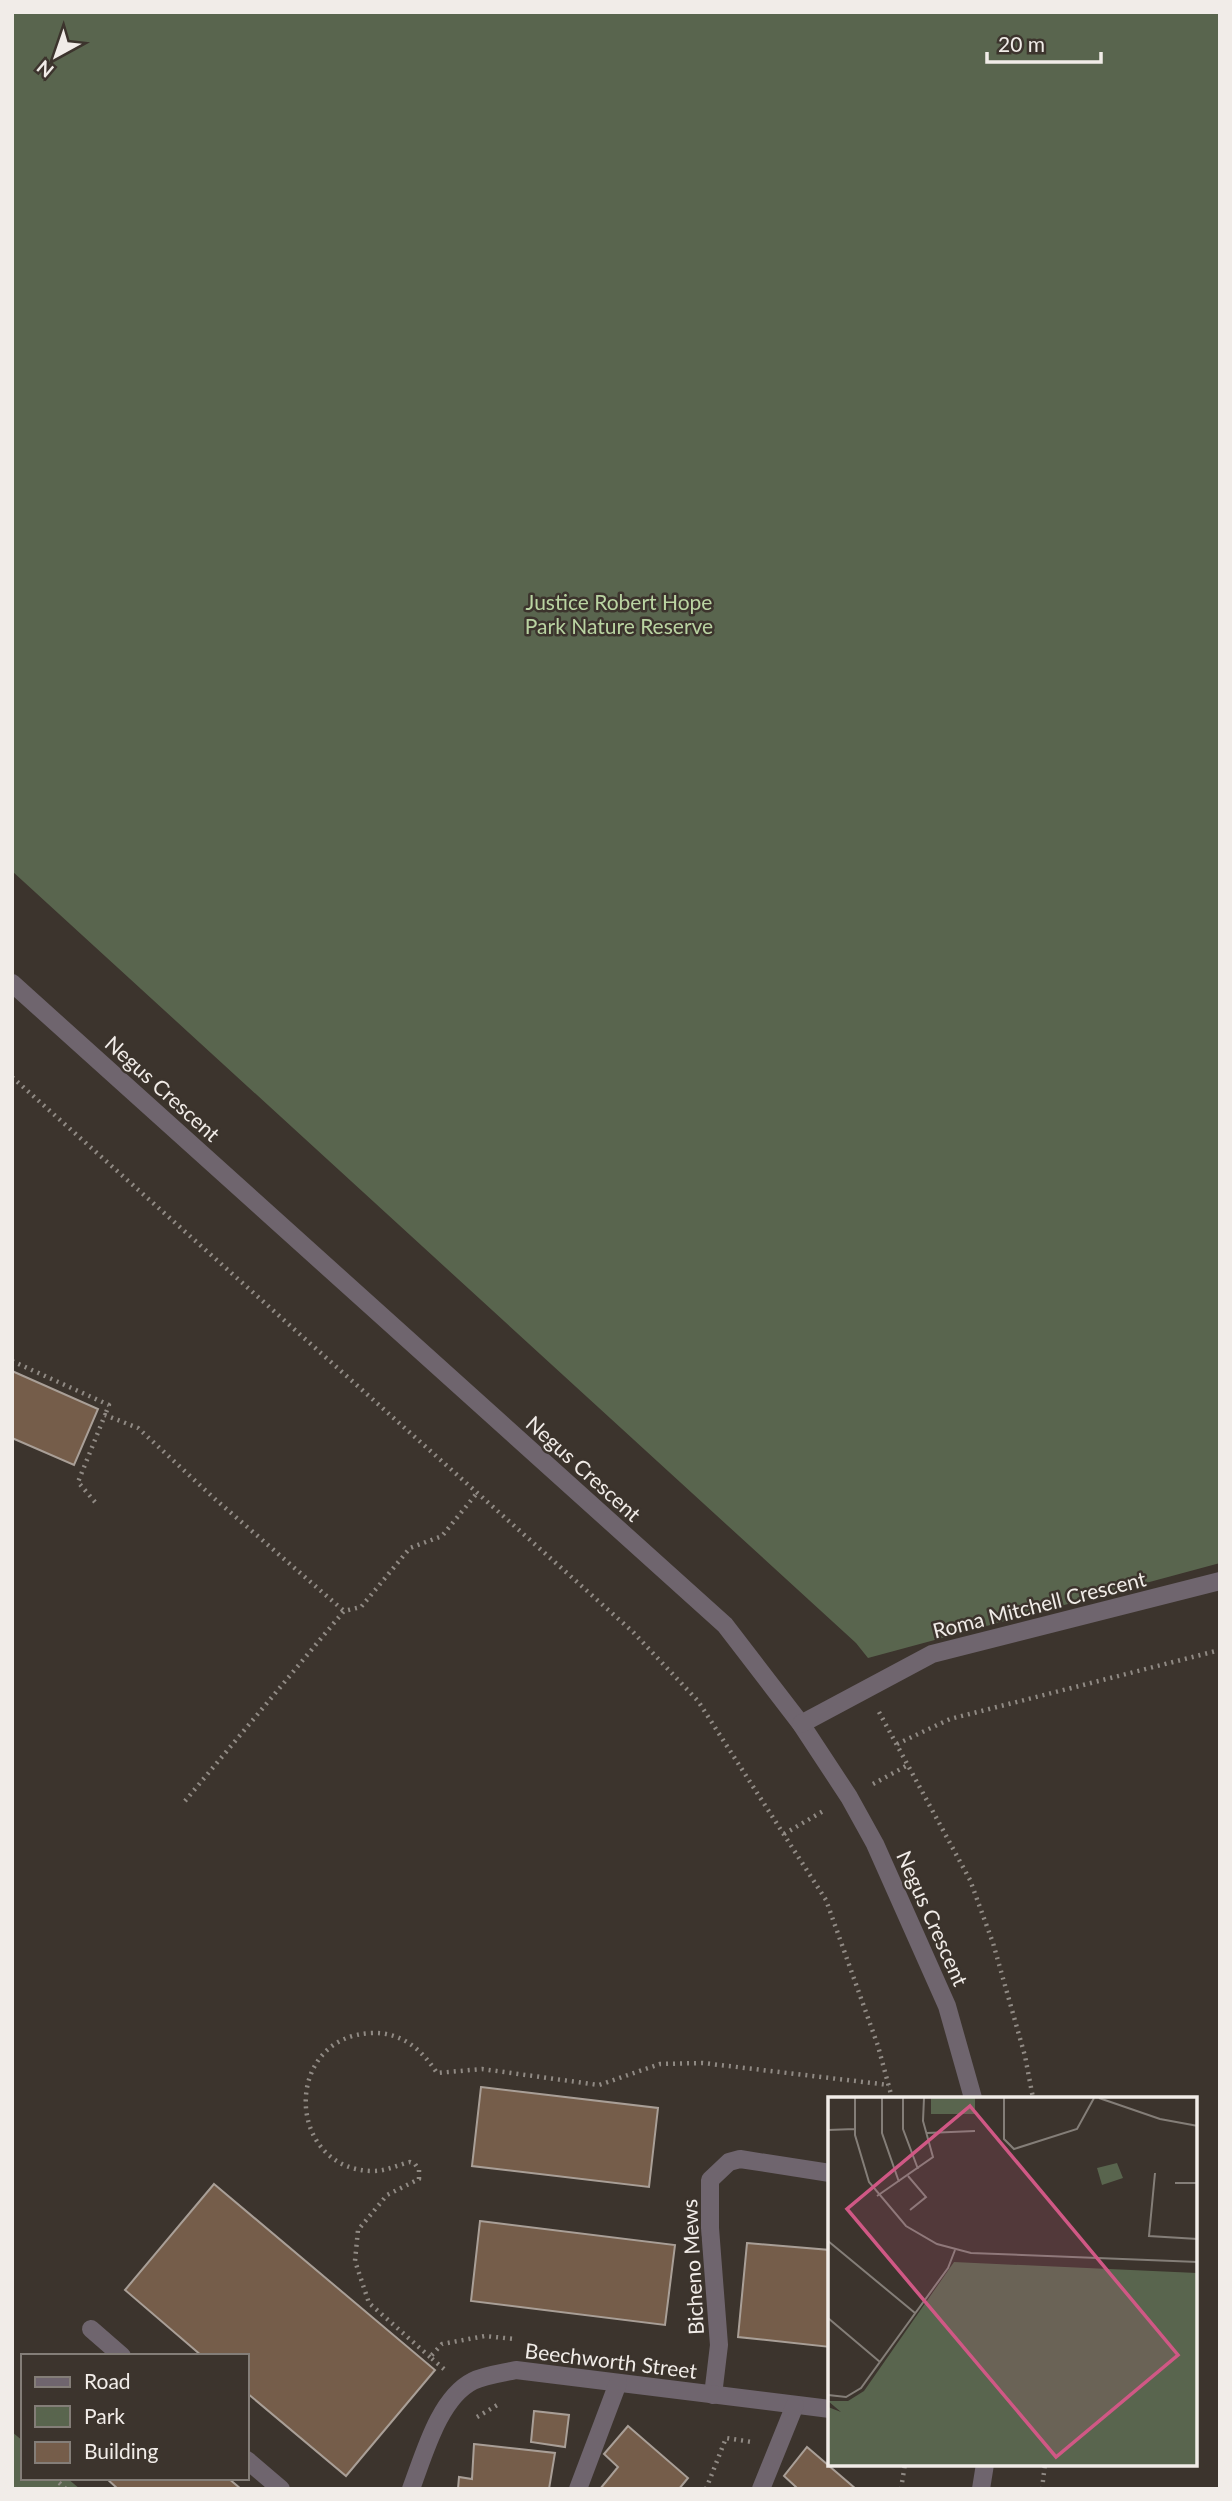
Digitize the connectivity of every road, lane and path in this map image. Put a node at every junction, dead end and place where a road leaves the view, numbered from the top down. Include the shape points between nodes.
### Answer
1 (12, 983) edge
2 (12, 1077) edge
3 (12, 1361) edge
4 (105, 1415) junction
5 (477, 1493) junction
6 (95, 1503) dead end
7 (1220, 1581) edge
8 (344, 1611) junction
9 (1220, 1650) edge
10 (866, 1689) junction
11 (801, 1724) junction
12 (897, 1744) junction
13 (185, 1801) dead end
14 (889, 2085) junction
15 (892, 2097) edge
16 (973, 2097) edge
17 (1033, 2097) edge
18 (828, 2173) edge
19 (91, 2329) dead end
20 (120, 2354) edge
21 (430, 2357) dead end
22 (618, 2383) junction
23 (713, 2395) junction
24 (509, 2403) dead end
25 (795, 2405) junction
26 (828, 2409) edge
27 (474, 2419) dead end
28 (778, 2445) junction
29 (248, 2461) edge
30 (905, 2466) edge
31 (985, 2466) edge
32 (1045, 2466) edge
33 (281, 2489) edge
34 (411, 2489) edge
35 (578, 2489) edge
36 (706, 2489) edge
37 (761, 2489) edge
38 (901, 2489) edge
39 (981, 2489) edge
40 (1042, 2489) edge

1 - 11 street, Negus Crescent via 724,1625
2 - 5 path
3 - 4 path via 109,1405
4 - 6 path via 78,1482
4 - 8 path via 138,1428
5 - 8 path via 442,1536 410,1548 361,1607
5 - 14 path via 633,1633 698,1701 826,1900
7 - 10 street, Roma Mitchell Crescent via 932,1654
8 - 13 path
9 - 12 path via 950,1719
10 - 11 street, Roma Mitchell Crescent
10 - 12 path
11 - 16 street, Negus Crescent via 875,1844 947,2006
12 - 17 path via 970,1880 993,1943
14 - 15 path
14 - 21 path via 702,2063 660,2064 599,2085 482,2069 437,2073 412,2044 394,2036 362,2033 345,2039 318,2060 310,2075 305,2095 309,2125 326,2152 357,2169 391,2169 410,2162 419,2170 416,2182 387,2195 358,2231 355,2261 369,2303
18 - 23 street, Bicheno Mews via 740,2159 729,2162 710,2180 719,2345
19 - 20 street
22 - 23 street, Beechworth Street
22 - 34 street, Beechworth Street via 516,2370 473,2381 452,2398
22 - 35 street
23 - 25 street, Beechworth Street
24 - 27 path
25 - 26 street, Beechworth Street
25 - 28 street
28 - 36 path via 726,2438
28 - 37 street
29 - 33 street
30 - 38 path
31 - 39 street
32 - 40 path

